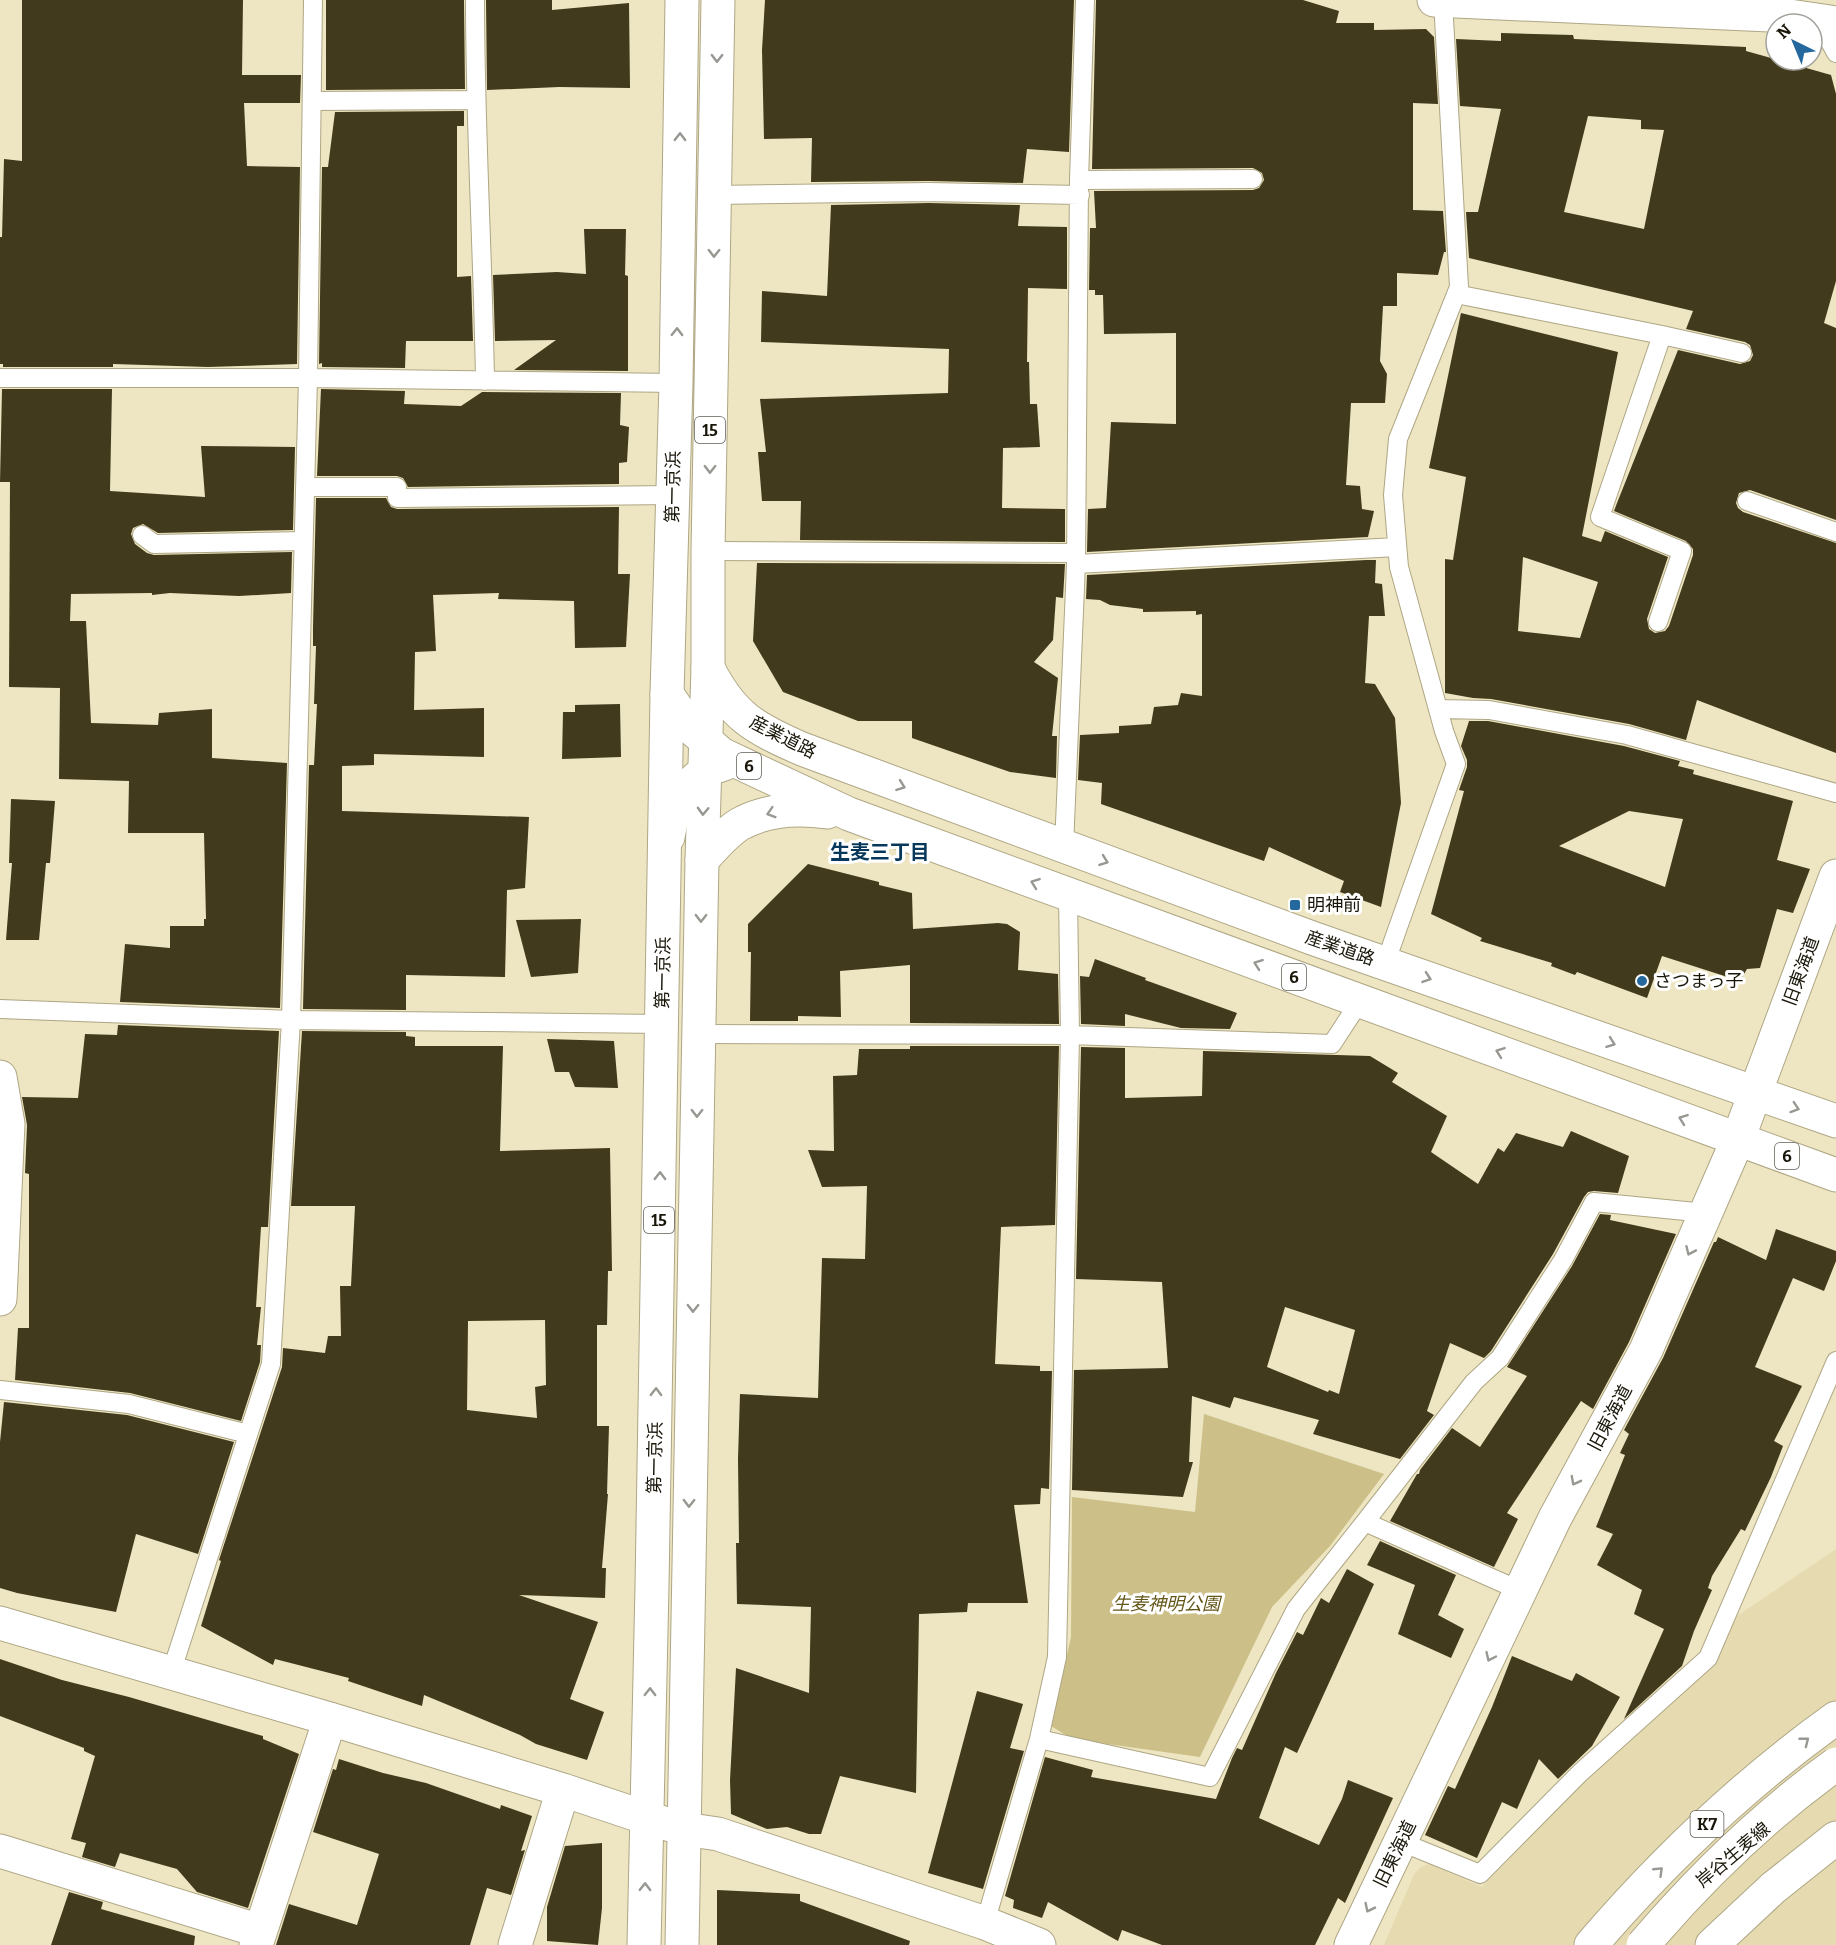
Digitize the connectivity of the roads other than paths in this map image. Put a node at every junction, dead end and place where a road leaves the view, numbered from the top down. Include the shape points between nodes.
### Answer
1 (313, 0) edge
2 (475, 0) edge
3 (682, 0) edge
4 (718, 0) edge
5 (1085, 0) edge
6 (1438, 0) edge
7 (1786, 8) edge
8 (1832, 22) edge
9 (1836, 53) edge
10 (475, 100) junction
11 (312, 101) junction
12 (1253, 180) dead end
13 (1079, 188) junction
14 (715, 195) junction
15 (1456, 294) junction
16 (1662, 335) junction
17 (1742, 353) dead end
18 (0, 378) edge
19 (308, 378) junction
20 (485, 381) junction
21 (676, 382) junction
22 (305, 487) junction
23 (674, 495) junction
24 (1747, 501) dead end
25 (1836, 532) edge
26 (142, 535) dead end
27 (303, 541) junction
28 (1396, 547) junction
29 (708, 551) junction
30 (1076, 559) junction
31 (1658, 622) dead end
32 (708, 668) junction
33 (667, 694) junction
34 (1438, 709) junction
35 (706, 740) junction
36 (736, 761) junction
37 (846, 766) junction
38 (705, 773) junction
39 (1836, 793) edge
40 (849, 814) junction
41 (1064, 847) junction
42 (665, 855) junction
43 (702, 860) junction
44 (1836, 876) edge
45 (1068, 895) junction
46 (1385, 964) junction
47 (1360, 1001) junction
48 (0, 1009) edge
49 (291, 1020) junction
50 (663, 1023) junction
51 (699, 1034) junction
52 (1070, 1035) junction
53 (0, 1077) edge
54 (1756, 1095) junction
55 (1836, 1121) edge
56 (1738, 1139) junction
57 (1836, 1175) edge
58 (1706, 1214) junction
59 (0, 1299) edge
60 (1836, 1361) edge
61 (0, 1390) edge
62 (248, 1434) junction
63 (1365, 1522) junction
64 (1521, 1591) junction
65 (0, 1623) edge
66 (171, 1672) junction
67 (1836, 1718) edge
68 (330, 1719) junction
69 (1039, 1739) junction
70 (1836, 1751) edge
71 (1836, 1764) edge
72 (1836, 1770) edge
73 (563, 1790) junction
74 (647, 1818) junction
75 (1836, 1828) edge
76 (684, 1829) junction
77 (1836, 1838) edge
78 (1401, 1842) junction
79 (0, 1851) edge
80 (1709, 1873) junction
81 (985, 1923) junction
82 (258, 1938) edge
83 (514, 1945) edge
84 (644, 1945) edge
85 (682, 1945) edge
86 (1039, 1945) edge
87 (1351, 1945) edge
88 (1591, 1945) edge
89 (1613, 1945) edge
90 (1635, 1945) edge
91 (1643, 1945) edge
92 (1699, 1945) edge
93 (1712, 1945) edge

1 - 11 lane
2 - 10 lane
21 -> 3 main road, 第一京浜 / 15
4 -> 14 main road, 第一京浜 / 15
5 - 13 lane
6 - 7 main road
6 - 15 lane via 1459,287
7 - 8 main road
8 - 9 lane via 1830,42
10 - 11 lane
10 - 20 lane
11 - 19 lane
12 - 13 lane
13 - 14 lane
13 - 30 lane
14 -> 29 main road, 第一京浜 / 15
15 - 16 lane
15 - 28 lane via 1398,439 1393,495
16 - 17 lane
16 - 31 lane via 1600,517 1682,551
18 - 19 lane
19 - 20 lane
19 - 22 lane
20 - 21 lane
21 - 23 main road, 第一京浜 / 15
22 - 23 lane via 397,487 397,498
22 - 27 lane
23 - 33 main road, 第一京浜 / 15
24 - 25 lane
26 - 27 lane via 154,544
27 - 49 lane
28 - 30 lane
28 - 34 lane
29 - 30 lane
29 - 32 main road, 第一京浜 / 15
30 - 41 lane
32 - 35 main road, 第一京浜 / 15
32 - 37 main road, 産業道路 / 6 via 736,711 758,728
33 - 35 main road, 6 via 688,725
33 - 42 main road, 第一京浜 / 15
34 - 39 lane via 1489,710 1627,735
34 - 46 lane via 1456,764
35 - 36 main road, 6
35 - 38 main road, 第一京浜 / 15
36 - 37 main road, 産業道路 / 6 via 789,755
36 - 38 main road, 産業道路 / 6
36 - 40 main road, 6
37 -> 41 main road, 産業道路 / 6
38 - 42 main road, 産業道路 / 6 via 679,797
38 -> 43 main road, 第一京浜 / 15
40 -> 43 main road, 6 via 783,810 742,822
45 -> 40 main road, 6
41 -> 46 main road, 産業道路 / 6
42 - 50 main road, 第一京浜 / 15
43 -> 51 main road, 第一京浜 / 15
44 - 54 main road, 旧東海道
47 -> 45 main road, 6
45 - 52 lane
46 -> 54 main road, 産業道路 / 6
47 - 52 lane via 1332,1044
56 -> 47 main road, 6
48 - 49 lane
49 - 50 lane
49 - 62 lane via 271,1364
74 -> 50 main road, 第一京浜 / 15
51 - 52 lane
51 -> 76 main road, 第一京浜 / 15
52 - 69 lane via 1057,1657
53 - 59 main road via 8,1124
54 -> 55 main road, 産業道路 / 6
54 - 56 main road, 旧東海道
56 - 57 main road, 6
56 - 58 main road, 旧東海道
58 - 63 lane via 1594,1202 1563,1260 1500,1358 1474,1382
58 -> 64 main road, 旧東海道 via 1646,1350
60 - 78 lane via 1708,1658 1580,1773 1480,1874
61 - 62 lane via 129,1404
62 - 66 lane
63 - 64 lane
63 - 69 lane via 1296,1609 1210,1777
64 -> 78 main road, 旧東海道
65 - 66 main road
66 - 68 main road
88 -> 67 main road, K7 via 1699,1831
68 - 73 main road
68 - 82 main road
69 - 81 lane
70 - 80 main road, bridge
71 - 80 main road, K7, bridge
72 - 89 main road, bridge via 1790,1797 1690,1872
72 - 90 main road, 岸谷生麦線, bridge via 1685,1895
73 - 74 main road
73 - 83 main road
74 - 76 main road
84 -> 74 main road, 第一京浜 / 15
75 - 92 main road
76 - 81 main road via 718,1834
76 - 85 main road, 第一京浜 / 15
77 - 93 main road via 1773,1888
78 -> 87 main road, 旧東海道
79 - 82 main road
80 - 91 main road, K7, bridge
81 - 86 main road

